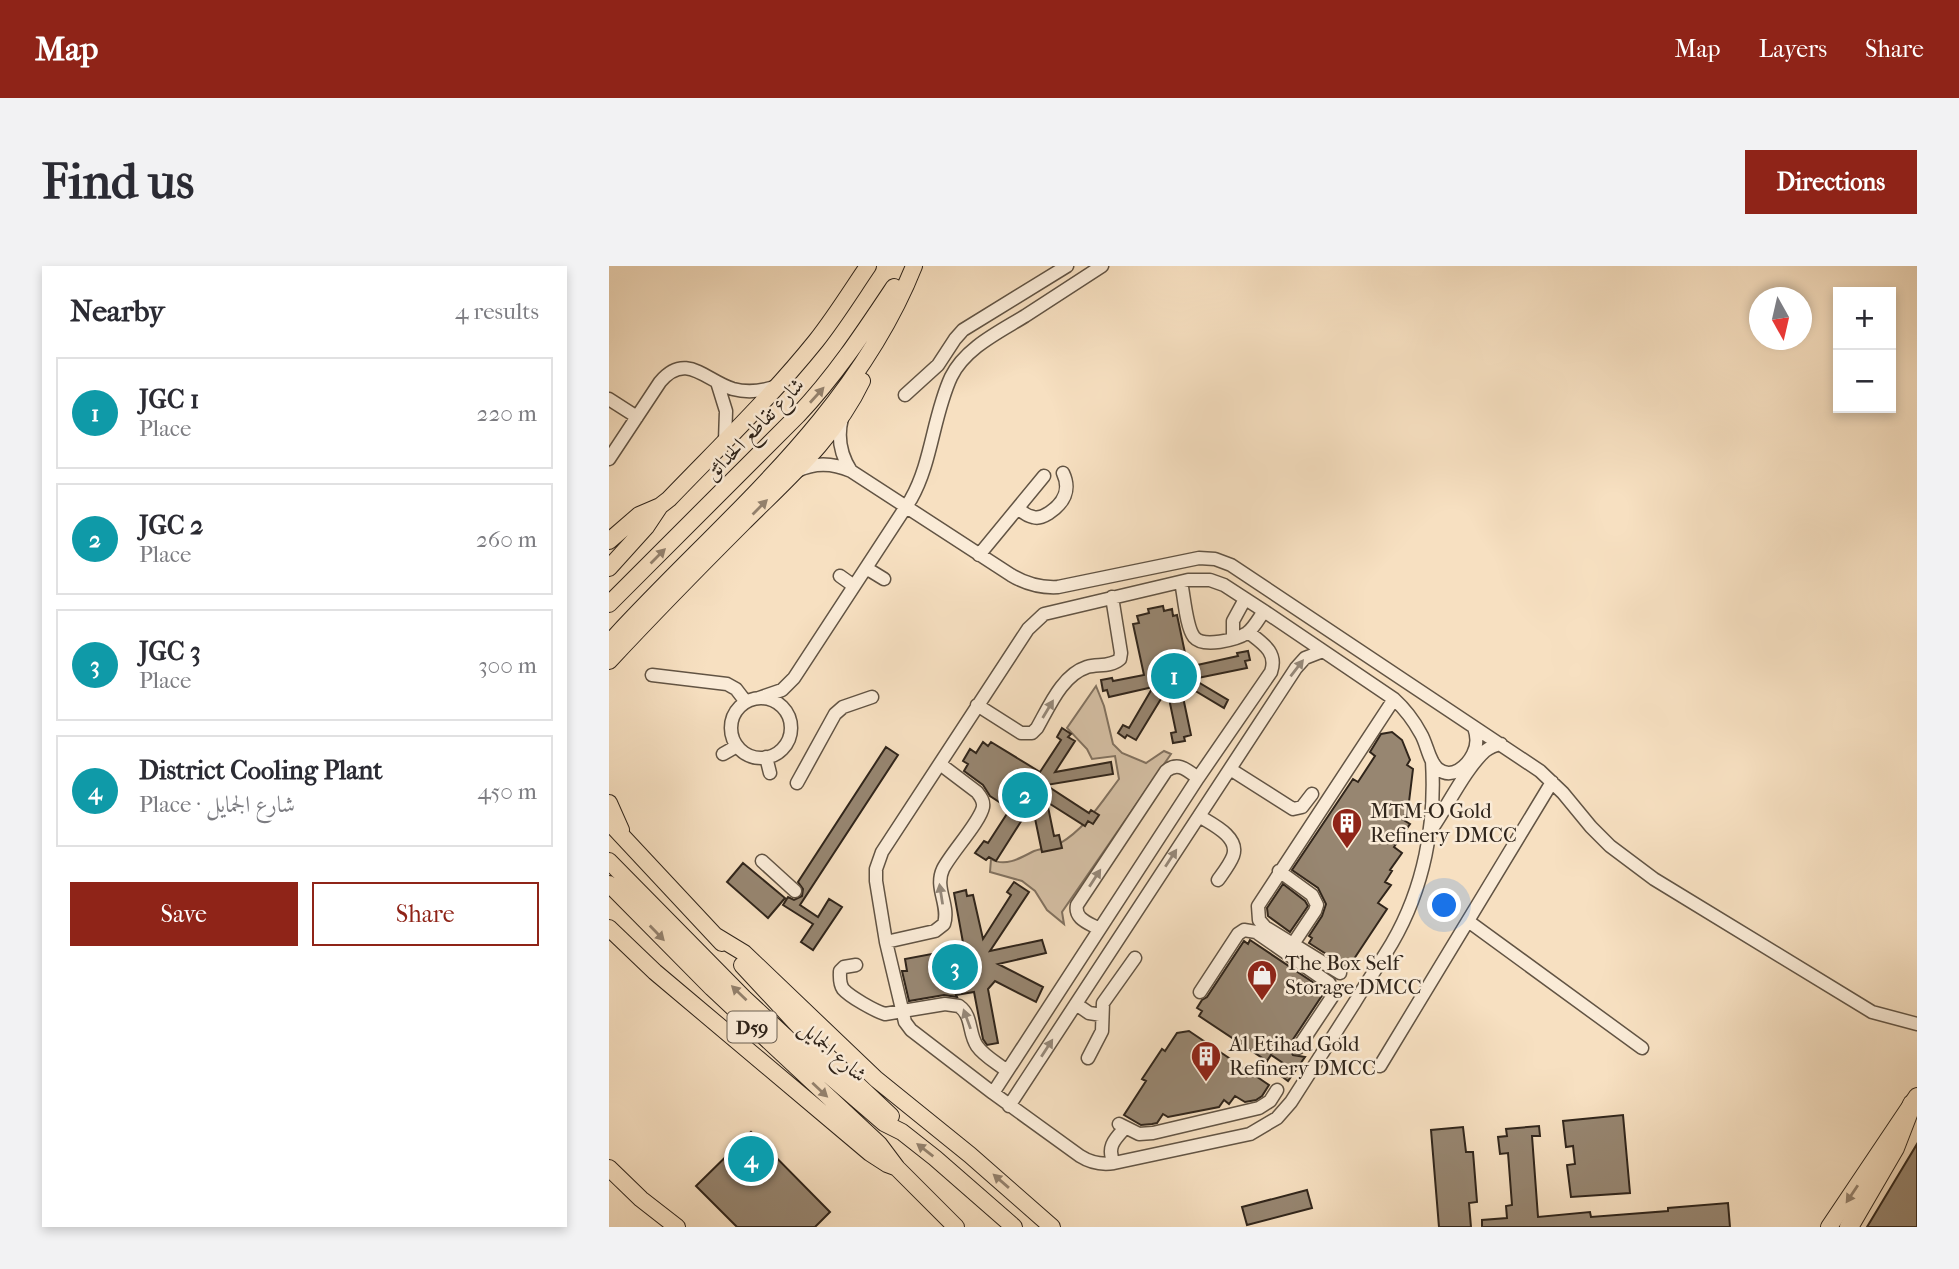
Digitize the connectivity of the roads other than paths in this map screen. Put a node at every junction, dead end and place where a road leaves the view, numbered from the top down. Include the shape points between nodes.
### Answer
1 (868, 266) edge
2 (911, 266) edge
3 (1067, 266) edge
4 (1102, 266) edge
5 (878, 340) junction
6 (943, 358) junction
7 (957, 367) junction
8 (717, 382) junction
9 (777, 385) junction
10 (905, 395) dead end
11 (609, 399) edge
12 (844, 414) junction
13 (637, 417) junction
14 (725, 440) junction
15 (609, 459) edge
16 (851, 471) junction
17 (794, 473) junction
18 (1063, 473) dead end
19 (1044, 476) dead end
20 (660, 506) junction
21 (905, 508) junction
22 (1018, 508) junction
23 (609, 541) edge
24 (979, 555) junction
25 (609, 568) edge
26 (866, 568) junction
27 (840, 576) dead end
28 (884, 579) dead end
29 (1181, 582) junction
30 (854, 586) junction
31 (1112, 597) junction
32 (1245, 599) junction
33 (609, 604) edge
34 (1264, 611) junction
35 (1248, 632) junction
36 (1233, 638) junction
37 (609, 643) edge
38 (1323, 651) junction
39 (609, 661) edge
40 (652, 675) dead end
41 (794, 678) junction
42 (872, 697) dead end
43 (1394, 699) junction
44 (753, 700) junction
45 (977, 705) junction
46 (788, 715) junction
47 (1474, 727) junction
48 (1501, 744) junction
49 (737, 746) junction
50 (723, 754) dead end
51 (766, 757) junction
52 (1432, 761) junction
53 (1471, 763) junction
54 (940, 764) junction
55 (1230, 769) junction
56 (770, 773) dead end
57 (1198, 778) junction
58 (1552, 782) junction
59 (797, 783) dead end
60 (1434, 790) junction
61 (1456, 792) junction
62 (1312, 794) dead end
63 (609, 803) edge
64 (1199, 816) junction
65 (609, 822) edge
66 (1429, 833) junction
67 (624, 839) junction
68 (609, 861) edge
69 (762, 861) dead end
70 (1279, 872) junction
71 (1218, 880) dead end
72 (609, 884) edge
73 (795, 891) dead end
74 (1468, 921) junction
75 (1099, 929) junction
76 (716, 936) junction
77 (612, 938) edge
78 (886, 942) junction
79 (1293, 944) junction
80 (1135, 958) dead end
81 (856, 965) dead end
82 (1339, 973) dead end
83 (1200, 992) dead end
84 (1078, 1001) junction
85 (901, 1012) junction
86 (1102, 1012) junction
87 (1917, 1024) edge
88 (1642, 1048) dead end
89 (1324, 1051) junction
90 (1087, 1058) dead end
91 (1380, 1066) dead end
92 (1007, 1071) junction
93 (1277, 1090) dead end
94 (993, 1094) junction
95 (1915, 1100) edge
96 (1009, 1106) junction
97 (902, 1132) junction
98 (1114, 1163) junction
99 (609, 1168) edge
100 (897, 1168) junction
101 (609, 1179) edge
102 (629, 1188) junction
103 (670, 1224) edge
104 (956, 1227) edge
105 (1014, 1227) edge
106 (1052, 1227) edge
107 (1829, 1227) edge
108 (1849, 1227) edge

1 - 9 main road, شارع تقاطع الحدائق via 818,339
2 - 5 main road
33 -> 2 main road, شارع تقاطع الحدائق via 828,383
3 - 6 street via 963,330
4 - 7 street via 982,344
5 - 12 main road
5 - 37 main road via 840,397 795,449
6 - 7 street
6 - 10 street
7 - 21 street via 940,407 920,481
8 - 9 street via 747,391
8 - 13 street via 693,369 671,372
8 - 14 street via 726,411
9 - 14 main road, شارع تقاطع الحدائق
11 - 13 street
12 - 16 street via 840,443
12 - 17 main road
13 - 15 street
14 - 20 main road, شارع تقاطع الحدائق
16 - 17 street via 828,464
16 - 21 street
39 -> 17 main road
18 - 22 street via 1067,490 1059,506 1035,518
19 - 22 street
20 - 23 main road, شارع تقاطع الحدائق via 639,515
20 - 25 main road
21 - 24 street
21 - 26 street
22 - 24 street
24 - 47 street via 1028,584 1048,588 1199,558 1215,559
26 - 28 street
26 - 30 street
27 - 30 street
29 - 31 street
29 - 32 street via 1210,580
29 - 36 street via 1190,630 1196,639 1207,643
30 - 41 street
31 - 45 street via 1038,618
45 -> 31 street via 1021,733 1032,733 1072,676 1120,659
32 - 34 street
32 - 36 street via 1233,621
34 - 35 street
34 - 38 street
35 - 36 street
35 - 57 street via 1271,652 1271,672
38 - 43 street
55 -> 38 street via 1296,668 1305,658
40 - 44 street via 727,684
41 - 44 street via 775,694
41 - 46 street
42 - 59 street via 835,714
43 - 52 street via 1420,732
43 - 70 street
44 - 46 street via 766,698
44 - 49 street via 736,711 731,725
45 - 54 street
46 - 51 street via 791,730 786,745
47 - 48 street
47 - 53 street via 1477,741
48 - 53 street
48 - 58 street
49 - 50 street
49 - 51 street via 747,754
51 - 56 street
52 - 53 street via 1446,773
52 - 60 street
53 - 61 street
54 - 78 street via 877,863
78 -> 54 street via 935,931 944,924 941,876 982,810 977,792
55 - 62 street via 1293,809 1302,807
55 - 64 street
57 - 75 street
75 -> 57 street via 1079,916 1077,905 1166,771 1177,766
58 - 74 street
58 - 87 street via 1610,846 1654,879 1872,1012
60 - 61 street
60 - 66 street
61 - 66 street
63 - 67 main road
64 - 71 street via 1229,836 1234,846
84 -> 64 street
65 - 67 main road
66 - 89 street via 1419,878 1393,942
67 - 76 main road
97 -> 68 main road, شارع الجمايل / D59 via 884,1123 773,1026
69 - 73 street
70 - 79 street via 1259,901 1258,916 1265,927
70 - 79 street via 1312,895 1317,905
72 -> 100 main road, شارع الجمايل / D59 via 720,996 879,1144
74 - 88 street
74 - 91 street
75 - 92 street
76 - 97 main road via 800,1028 890,1114
106 -> 76 main road via 858,1063 744,953
77 - 100 main road via 870,1153
78 - 85 street
79 - 82 street
80 - 86 street via 1103,1003
81 - 85 street via 840,971 845,991 882,1013
83 - 89 street via 1237,934 1252,931 1332,985 1332,997 1301,1043
84 - 86 street via 1089,1013
96 -> 84 street
92 -> 85 street via 978,1047 960,1006 945,1004
85 - 94 street via 911,1030
86 - 90 street via 1102,1031
89 - 98 street via 1284,1111 1259,1130
92 - 94 street
93 - 98 street via 1265,1105 1253,1110 1146,1135 1122,1126 1111,1147
94 - 96 street
95 -> 107 main road
95 - 108 highway via 1895,1148
96 - 98 street via 1086,1160
105 -> 97 main road, شارع الجمايل / D59
99 - 102 main road
100 - 104 main road, شارع الجمايل / D59
101 - 102 main road
102 - 103 main road

